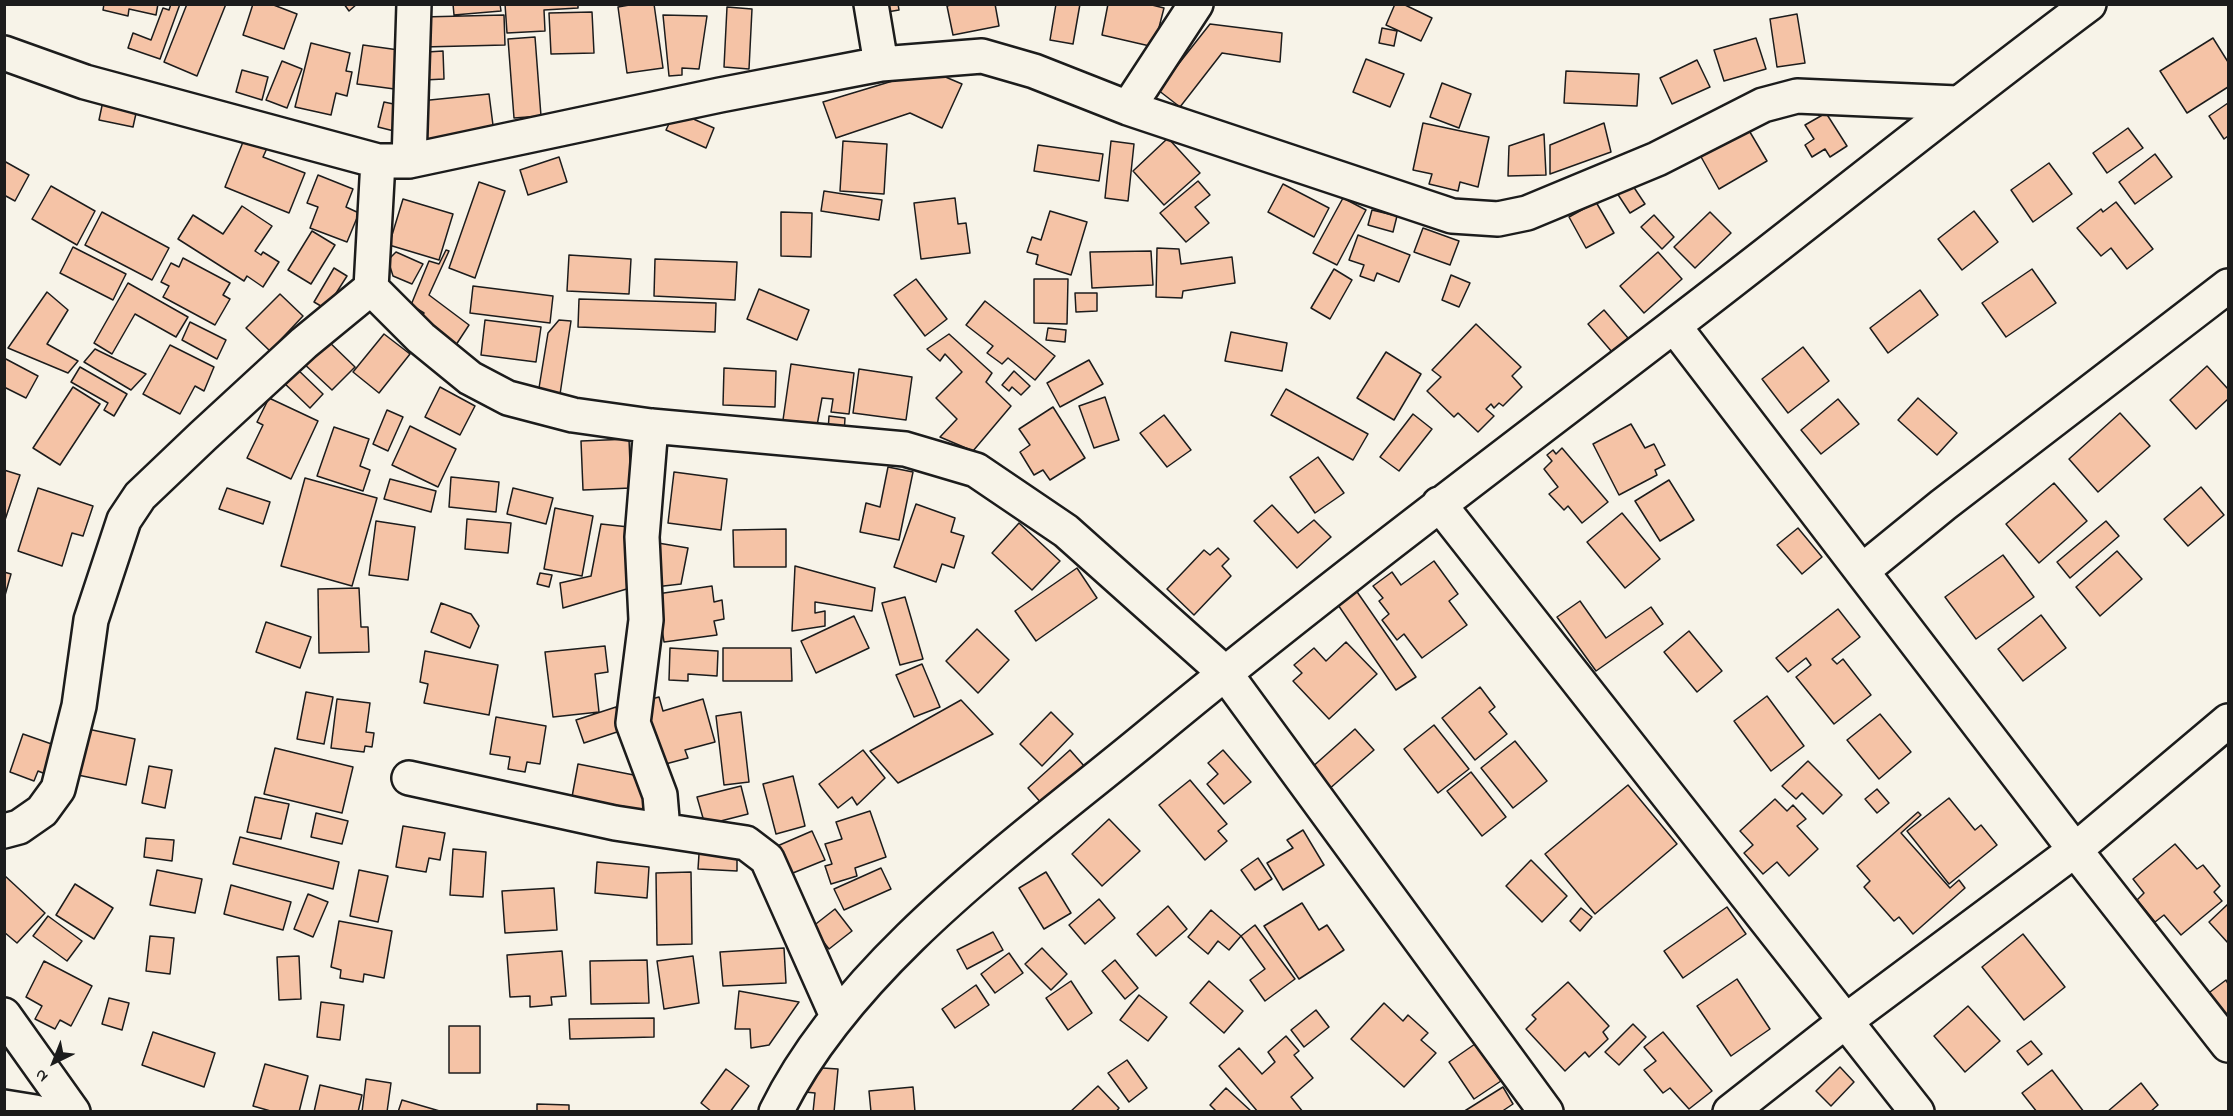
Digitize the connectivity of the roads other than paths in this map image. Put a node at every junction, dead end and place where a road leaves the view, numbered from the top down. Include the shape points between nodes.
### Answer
1 (414, 4) edge
2 (871, 4) edge
3 (1196, 4) edge
4 (2089, 4) edge
5 (4, 53) edge
6 (881, 64) junction
7 (1957, 103) junction
8 (1128, 108) junction
9 (394, 161) junction
10 (2229, 286) edge
11 (371, 288) junction
12 (1674, 326) junction
13 (651, 426) junction
14 (1439, 504) junction
15 (1862, 571) junction
16 (1225, 673) junction
17 (2229, 721) edge
18 (409, 778) dead end
19 (663, 830) junction
20 (4, 831) edge
21 (2075, 850) junction
22 (4, 1015) edge
23 (837, 1016) junction
24 (1847, 1020) junction
25 (2229, 1045) edge
26 (4, 1107) edge
27 (35, 1112) edge
28 (73, 1112) edge
29 (776, 1112) edge
30 (1546, 1112) edge
31 (1730, 1112) edge
32 (1917, 1112) edge

1 - 9 street
2 - 6 street
3 - 8 street
4 - 7 street
5 - 9 street via 84,82
6 - 8 street via 982,56 1034,71
6 - 9 street
7 - 8 street via 1797,96 1763,105 1657,159 1527,213 1498,219 1452,216
7 - 12 street
9 - 11 street
10 - 15 street
11 - 13 street via 421,338 470,378 508,398 573,415
11 - 20 street via 304,343 140,496 124,520 92,620 79,706 58,789 42,812 19,827
12 - 14 street
12 - 15 street
13 - 16 street via 905,449 976,470 1066,531
13 - 19 street via 642,537 646,620 633,723 660,795
14 - 16 street
14 - 24 street
15 - 21 street
16 - 23 street via 932,916
16 - 30 street
17 - 21 street
18 - 19 street via 560,812
19 - 23 street via 746,843 767,859
21 - 24 street
21 - 25 street
22 - 28 street
23 - 29 street via 799,1070
24 - 31 street
24 - 32 street
26 - 27 street

